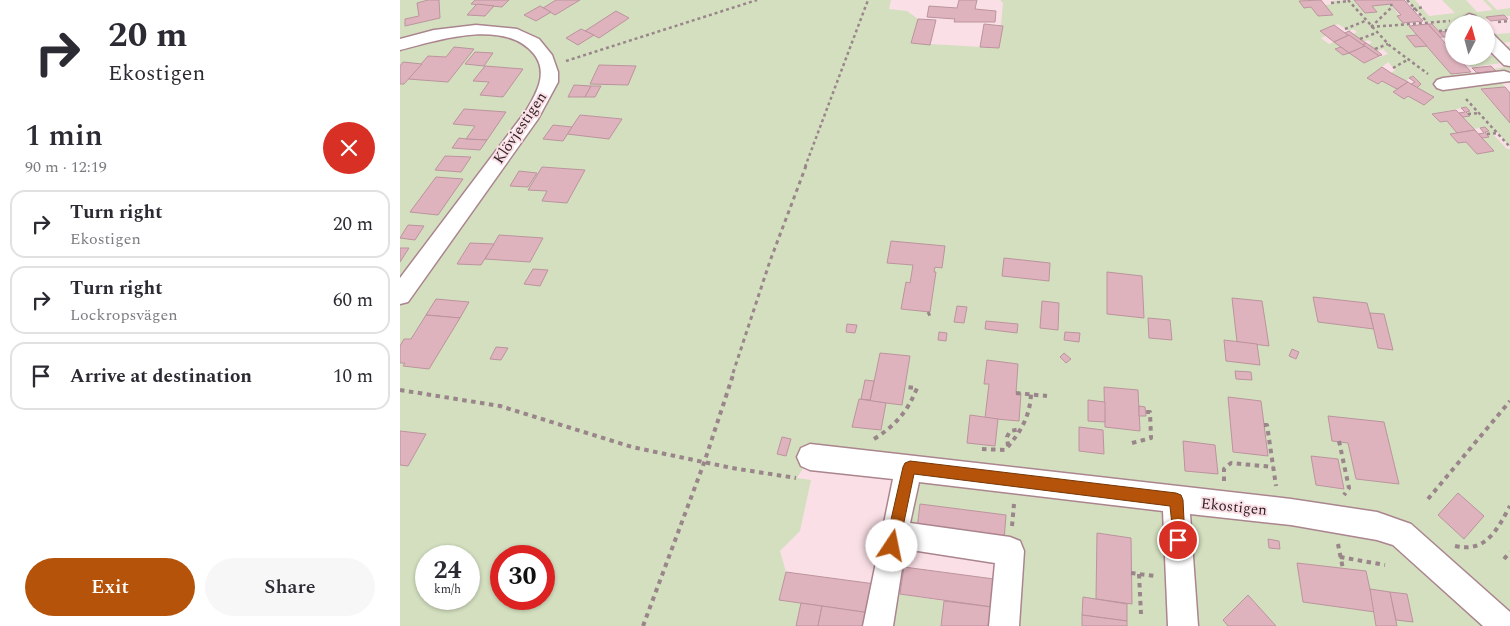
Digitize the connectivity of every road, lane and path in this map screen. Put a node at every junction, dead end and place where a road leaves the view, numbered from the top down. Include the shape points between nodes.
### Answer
1 (757, 0) edge
2 (868, 0) edge
3 (1407, 0) edge
4 (1348, 1) edge
5 (1331, 3) dead end
6 (1391, 4) dead end
7 (1424, 7) dead end
8 (1414, 9) junction
9 (1365, 21) dead end
10 (1427, 23) junction
11 (1445, 23) edge
12 (1345, 29) dead end
13 (1439, 31) dead end
14 (1445, 31) edge
15 (1376, 33) dead end
16 (1360, 40) dead end
17 (400, 44) edge
18 (1388, 44) dead end
19 (1375, 50) dead end
20 (1495, 52) edge
21 (1407, 60) dead end
22 (548, 64) junction
23 (1393, 68) dead end
24 (1508, 73) edge
25 (1443, 84) dead end
26 (1480, 113) dead end
27 (1468, 114) dead end
28 (1498, 133) dead end
29 (1487, 134) dead end
30 (400, 295) edge
31 (905, 387) dead end
32 (400, 390) edge
33 (1016, 392) dead end
34 (1031, 394) junction
35 (1047, 396) dead end
36 (1510, 401) edge
37 (1146, 412) dead end
38 (1264, 425) dead end
39 (1021, 429) junction
40 (871, 441) dead end
41 (1339, 441) dead end
42 (1132, 443) dead end
43 (1008, 446) junction
44 (982, 449) dead end
45 (810, 457) joint
46 (704, 463) junction
47 (910, 467) junction
48 (1273, 467) junction
49 (1016, 481) junction
50 (1221, 484) dead end
51 (1337, 496) dead end
52 (1176, 500) junction
53 (1428, 500) dead end
54 (1510, 506) edge
55 (1280, 511) junction
56 (894, 534) junction
57 (1449, 543) dead end
58 (1010, 551) junction
59 (1510, 552) edge
60 (1504, 559) dead end
61 (1384, 565) dead end
62 (1343, 569) dead end
63 (1131, 573) dead end
64 (1141, 614) dead end
65 (643, 626) edge
66 (878, 626) edge
67 (1004, 626) edge
68 (1183, 626) edge
69 (1504, 626) edge

1 - 22 path via 564,62
2 - 46 path via 770,261
3 - 8 path
4 - 5 path
6 - 10 path via 1392,7 1371,27
7 - 8 path
8 - 10 path
9 - 12 path
10 - 11 path
13 - 14 path
15 - 16 path
17 - 22 street via 459,30 499,31 534,44
18 - 19 path
20 - 24 street
21 - 23 path
22 - 30 street, Klövjestigen via 550,76 547,87 535,110
24 - 25 street
26 - 27 path
28 - 29 path
31 - 40 path via 916,388 907,410 884,434
32 - 46 path via 500,406 632,447
33 - 34 path
34 - 35 path
34 - 39 path via 1031,410
36 - 53 path
37 - 42 path via 1150,412 1151,438
38 - 48 path via 1267,425
39 - 43 path
39 - 43 path via 1010,431
41 - 51 path via 1349,488 1343,496
43 - 44 path via 999,451
45 - 46 path via 796,478
45 - 47 street, Ekostigen
46 - 65 path
47 - 49 street, Ekostigen
47 - 56 street
48 - 50 path via 1230,463 1224,469 1224,482
48 - 55 path
49 - 52 street, Ekostigen
49 - 58 path
52 - 55 street, Ekostigen
52 - 68 street
54 - 57 path via 1496,532 1481,546 1465,549
55 - 69 street, Ekostigen via 1357,522 1401,534
56 - 58 street
56 - 66 street
58 - 67 street
59 - 60 path
61 - 62 path via 1340,557
63 - 64 path via 1139,574

